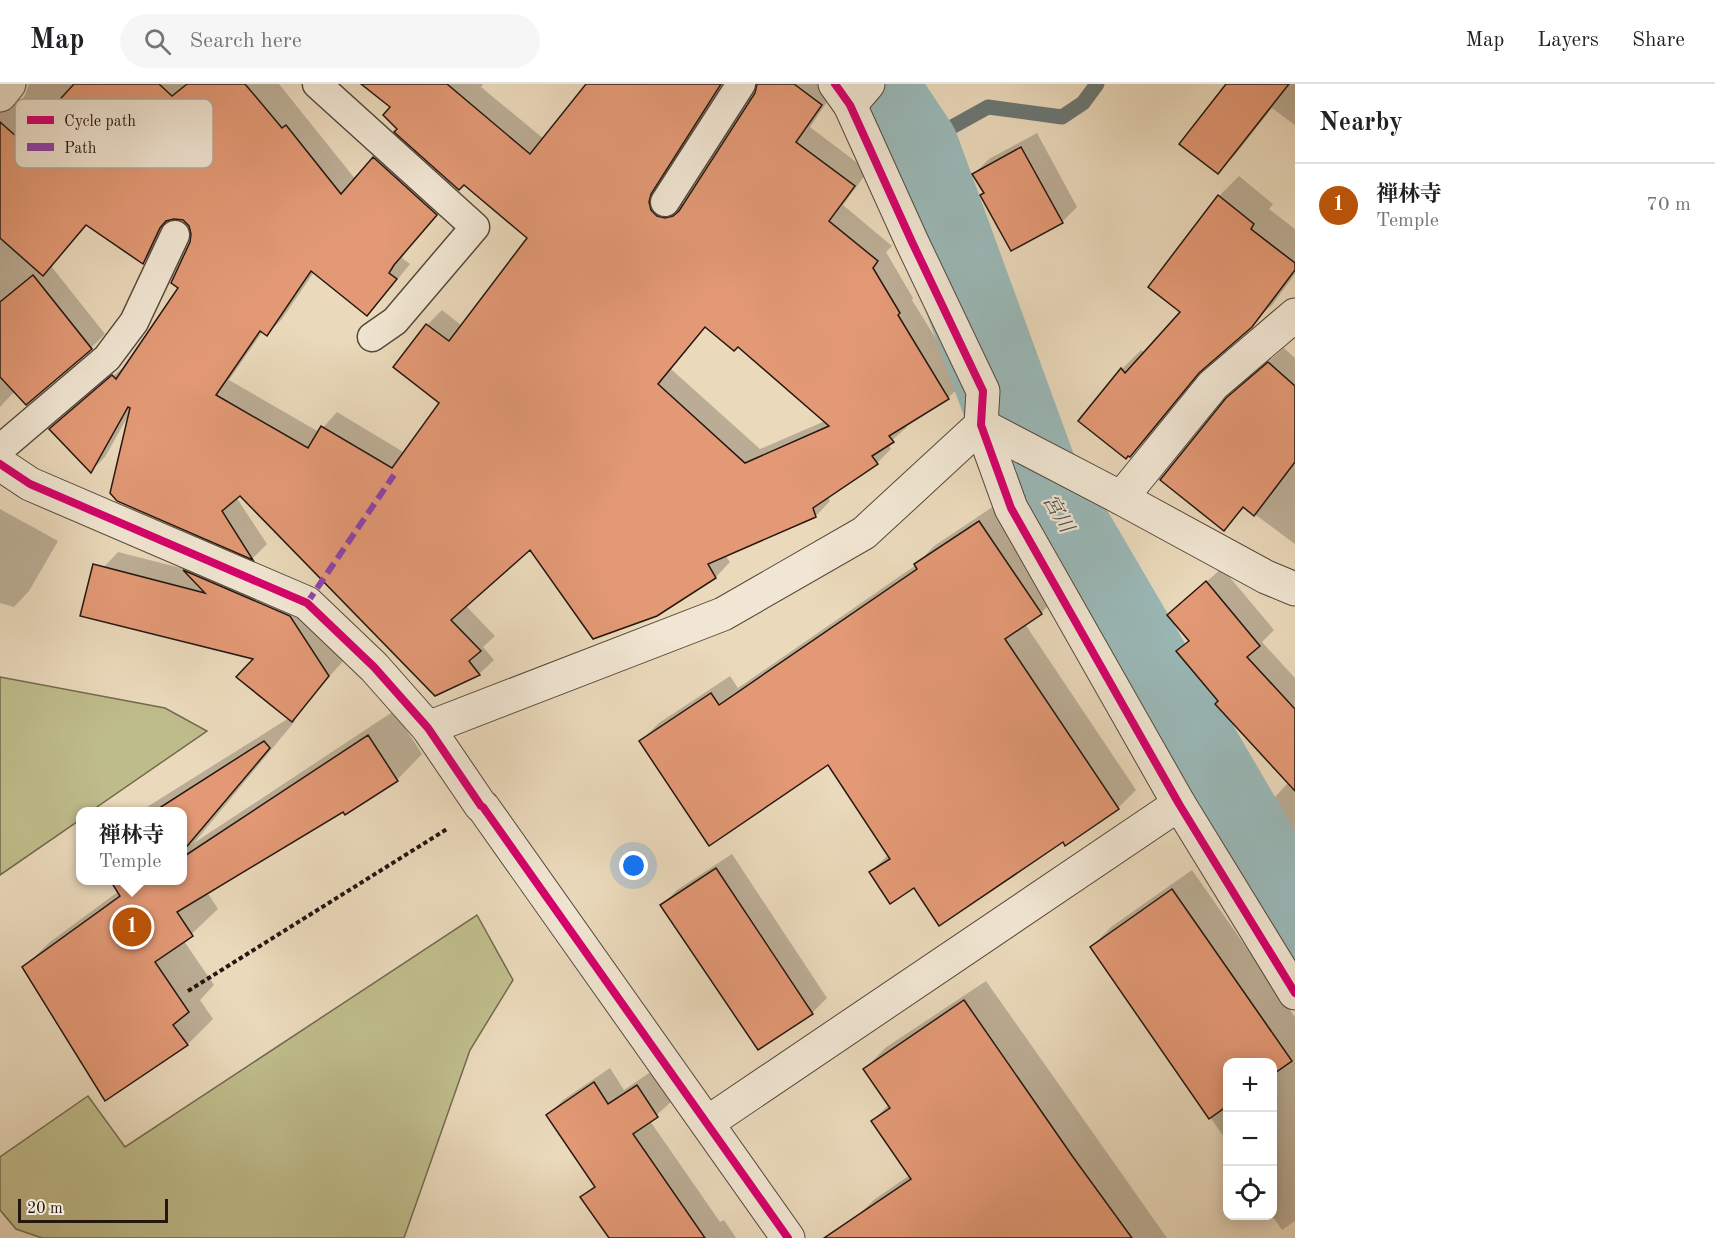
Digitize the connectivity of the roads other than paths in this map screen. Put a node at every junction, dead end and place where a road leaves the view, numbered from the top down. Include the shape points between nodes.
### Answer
1 (9, 84) edge
2 (317, 84) edge
3 (741, 84) edge
4 (851, 91) edge
5 (0, 94) edge
6 (665, 202) dead end
7 (175, 235) dead end
8 (1295, 315) edge
9 (372, 337) dead end
10 (981, 425) junction
11 (0, 449) edge
12 (0, 464) edge
13 (1121, 498) junction
14 (1295, 589) edge
15 (428, 728) junction
16 (1179, 804) junction
17 (1295, 993) edge
18 (707, 1123) junction
19 (788, 1238) edge

1 - 5 street
2 - 9 lane via 475,227 395,321
3 - 6 lane
4 - 10 street via 912,242 983,391
7 - 11 lane via 134,322 106,358
8 - 13 street via 1213,385
10 - 13 street
10 - 15 street via 864,533 723,614
10 - 16 street via 1011,508
12 - 15 street via 30,484 307,603 374,667
13 - 14 street
15 - 18 street
16 - 17 street
16 - 18 street
18 - 19 street

